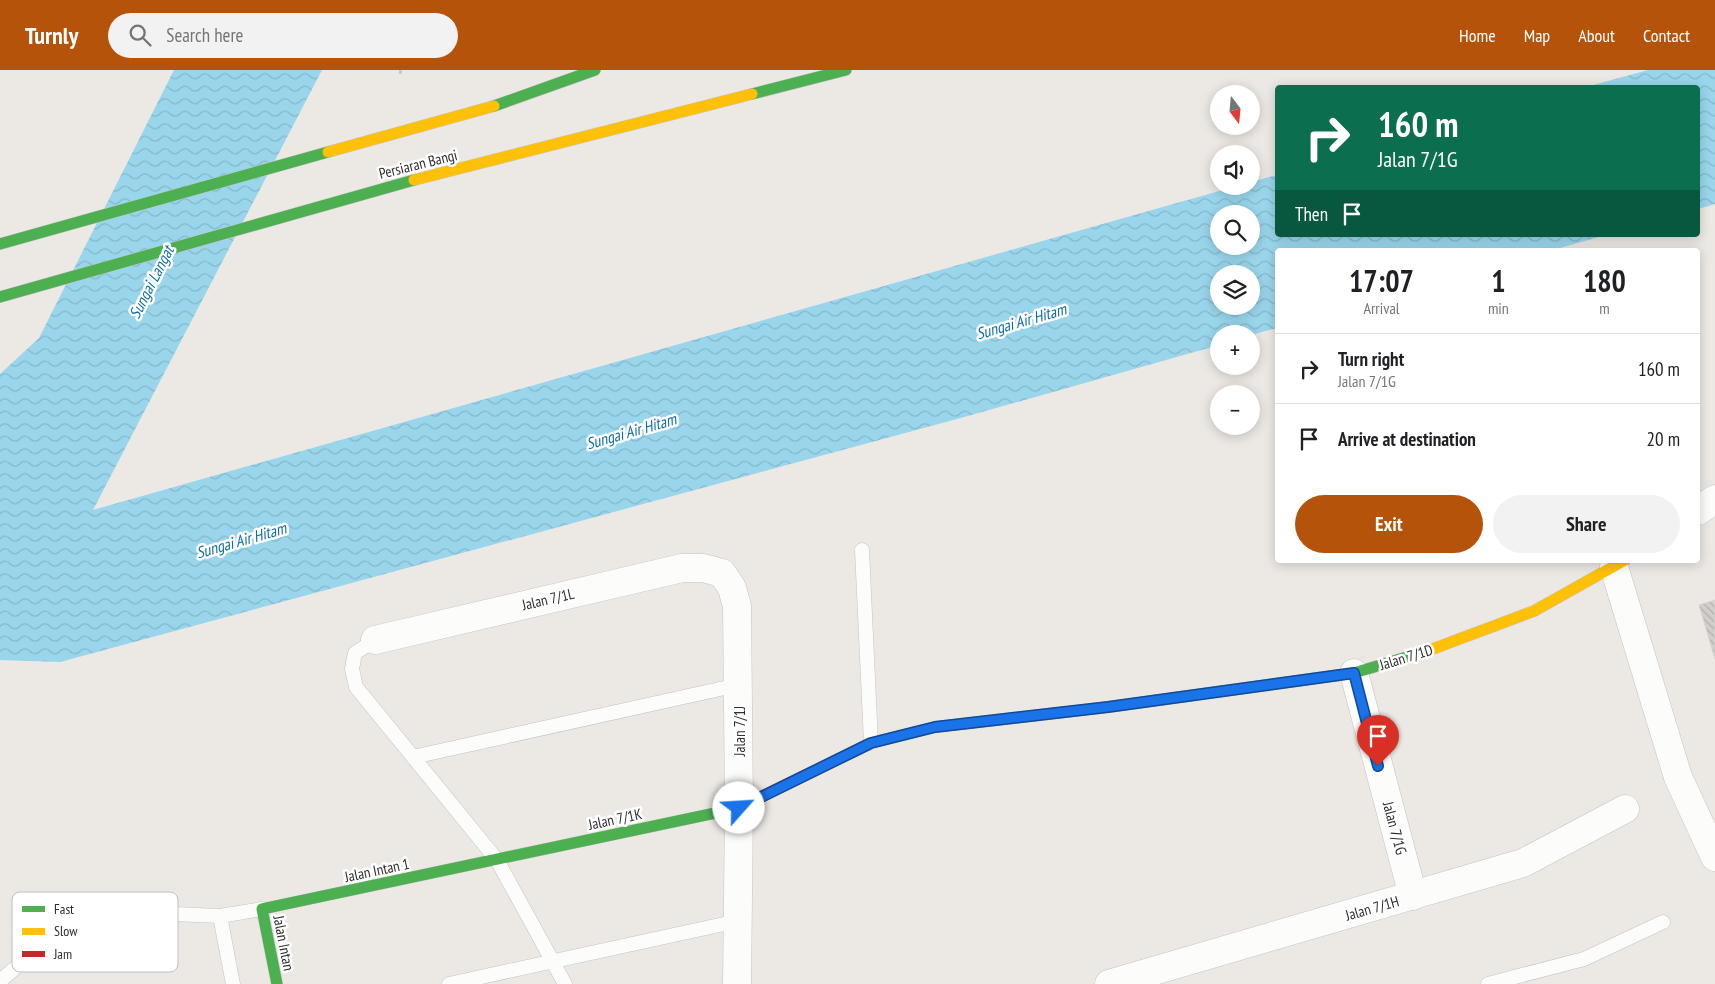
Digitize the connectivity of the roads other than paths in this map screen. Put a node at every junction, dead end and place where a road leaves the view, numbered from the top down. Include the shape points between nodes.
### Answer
1 (595, 70) edge
2 (846, 70) edge
3 (0, 244) edge
4 (0, 297) edge
5 (1715, 499) edge
6 (1700, 510) edge
7 (862, 550) dead end
8 (1620, 564) edge
9 (722, 573) joint
10 (375, 640) joint
11 (1354, 673) junction
12 (738, 685) junction
13 (871, 743) junction
14 (413, 757) junction
15 (739, 808) junction
16 (1625, 809) dead end
17 (1715, 857) edge
18 (497, 860) junction
19 (1413, 896) junction
20 (262, 909) junction
21 (178, 915) edge
22 (220, 916) junction
23 (738, 921) junction
24 (1664, 922) dead end
25 (553, 962) junction
26 (12, 971) edge
27 (1165, 976) edge
28 (0, 981) edge
29 (233, 984) edge
30 (277, 984) edge
31 (449, 984) edge
32 (565, 984) edge
33 (737, 984) edge
34 (1109, 984) edge
35 (1488, 984) edge

1 - 3 main road via 500,104
2 - 4 main road, Persiaran Bangi via 383,188
5 - 6 street
7 - 13 lane
8 - 11 main road, Jalan 7/1D via 1534,611 1442,646
8 - 17 street via 1678,777
9 - 10 street, Jalan 7/1L via 704,568 682,568
9 - 12 street, Jalan 7/1J via 732,588 737,606
10 - 14 lane via 355,653 352,669 356,687
11 - 13 main road, Jalan 7/1D via 935,727
11 - 19 street, Jalan 7/1G
12 - 14 lane
12 - 15 street, Jalan 7/1J
13 - 15 main road, Jalan 7/1D
14 - 18 lane
15 - 18 main road, Jalan 7/1K
15 - 23 street, Jalan 7/1J
16 - 19 street, Jalan 7/1H via 1523,863
18 - 20 main road, Jalan Intan 1
18 - 25 lane
19 - 27 street, Jalan 7/1H
20 - 22 lane
20 - 30 main road, Jalan Intan
21 - 22 lane
22 - 29 lane
23 - 25 lane
23 - 33 street, Jalan 7/1J
24 - 35 lane via 1584,959
25 - 31 lane
25 - 32 lane
26 - 28 lane
27 - 34 street, Jalan 7/1H

